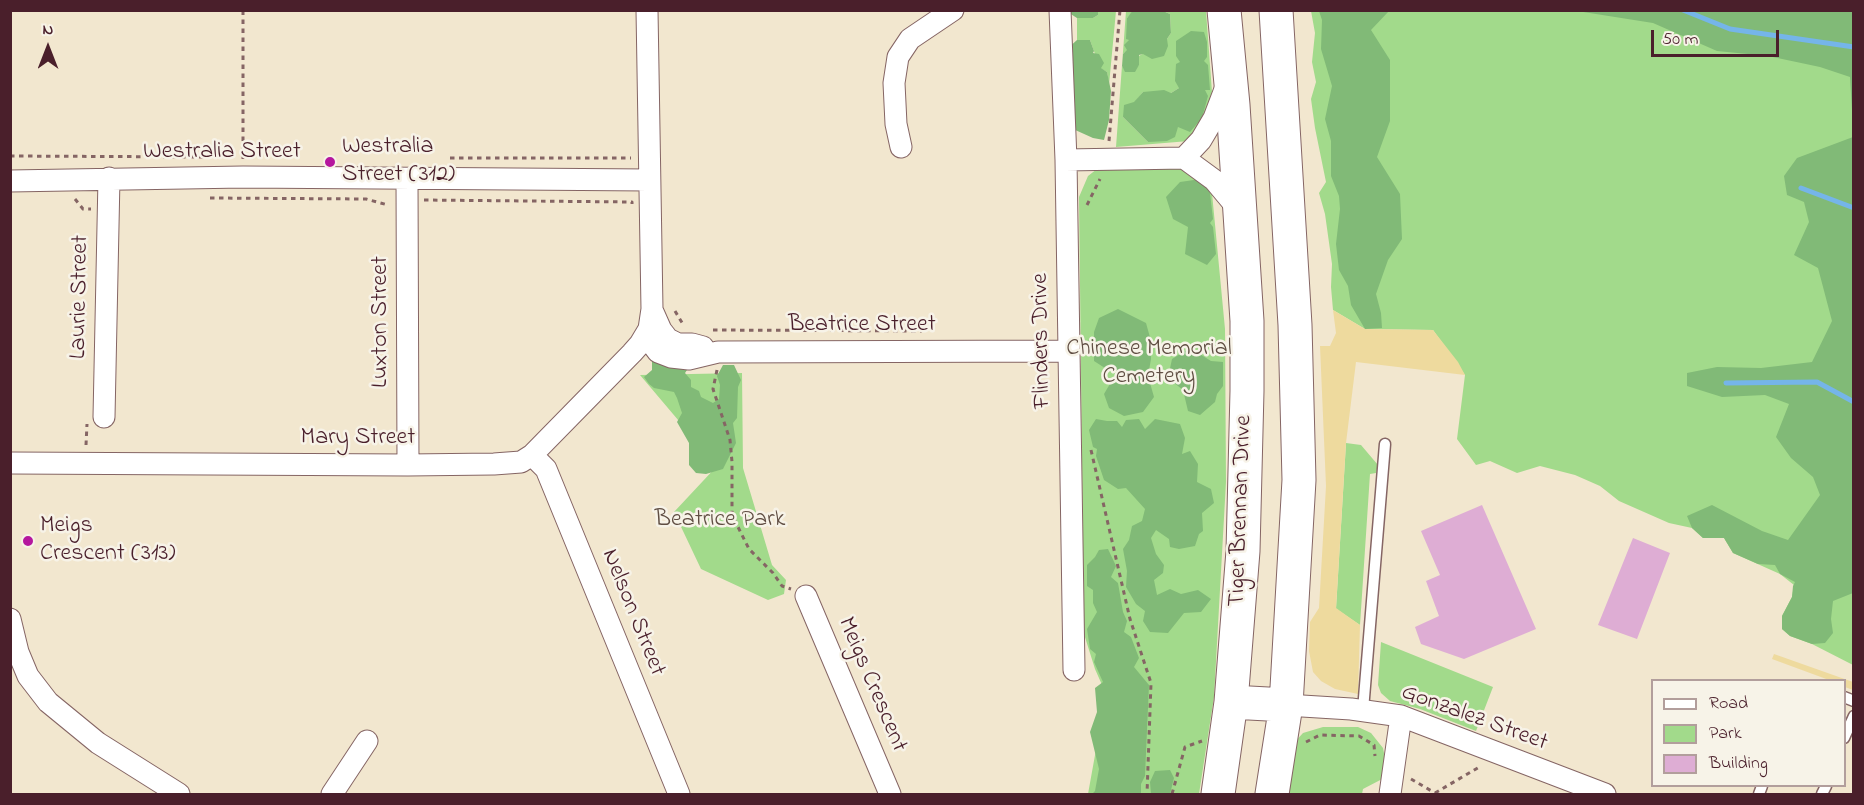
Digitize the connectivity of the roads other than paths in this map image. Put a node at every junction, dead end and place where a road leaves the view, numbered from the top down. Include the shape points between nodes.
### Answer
1 (647, 10) edge
2 (953, 10) edge
3 (1060, 10) edge
4 (1224, 10) edge
5 (1276, 10) edge
6 (1230, 74) junction
7 (901, 147) dead end
8 (1184, 158) junction
9 (1066, 160) junction
10 (109, 178) junction
11 (407, 179) junction
12 (649, 180) junction
13 (10, 181) edge
14 (1239, 210) junction
15 (655, 337) junction
16 (1068, 351) junction
17 (104, 417) road end
18 (1385, 444) dead end
19 (532, 455) junction
20 (10, 463) edge
21 (408, 465) junction
22 (806, 596) road end
23 (10, 619) edge
24 (1074, 670) dead end
25 (1231, 702) junction
26 (1286, 705) junction
27 (1363, 710) junction
28 (1401, 716) junction
29 (1854, 716) edge
30 (1846, 736) edge
31 (367, 741) dead end
32 (1392, 784) edge
33 (179, 795) edge
34 (332, 795) edge
35 (679, 795) edge
36 (890, 795) edge
37 (1218, 795) edge
38 (1272, 795) edge
39 (1605, 795) edge

1 - 12 street
2 - 7 street via 910,39 898,57 894,83
3 - 9 street, Flinders Drive
4 - 6 main road, Tiger Brennan Drive
5 - 26 main road via 1298,399 1299,480
6 - 8 street via 1214,118
6 - 14 main road, Tiger Brennan Drive
8 - 9 street
8 - 14 street via 1214,180
9 - 16 street, Flinders Drive
10 - 11 street, Westralia Street
10 - 13 street, Westralia Street
10 - 17 street, Laurie Street
11 - 12 street, Westralia Street
11 - 21 street, Luxton Street
12 - 15 street
14 - 25 main road, Tiger Brennan Drive via 1247,321 1246,444 1243,551
15 - 16 street, Beatrice Street via 718,352
15 - 19 street, Mary Street
16 - 24 street, Flinders Drive
18 - 27 lane
19 - 21 street, Mary Street via 512,463
19 - 35 street, Nelson Street via 546,470
20 - 21 street, Mary Street
22 - 36 street, Meigs Crescent
23 - 33 street via 28,675 48,702 98,743
25 - 26 main road
25 - 37 main road, Tiger Brennan Drive
26 - 27 street, Gonzalez Street
26 - 38 main road
27 - 28 street, Gonzalez Street
28 - 32 street
28 - 39 street, Gonzalez Street
29 - 30 lane
31 - 34 street

